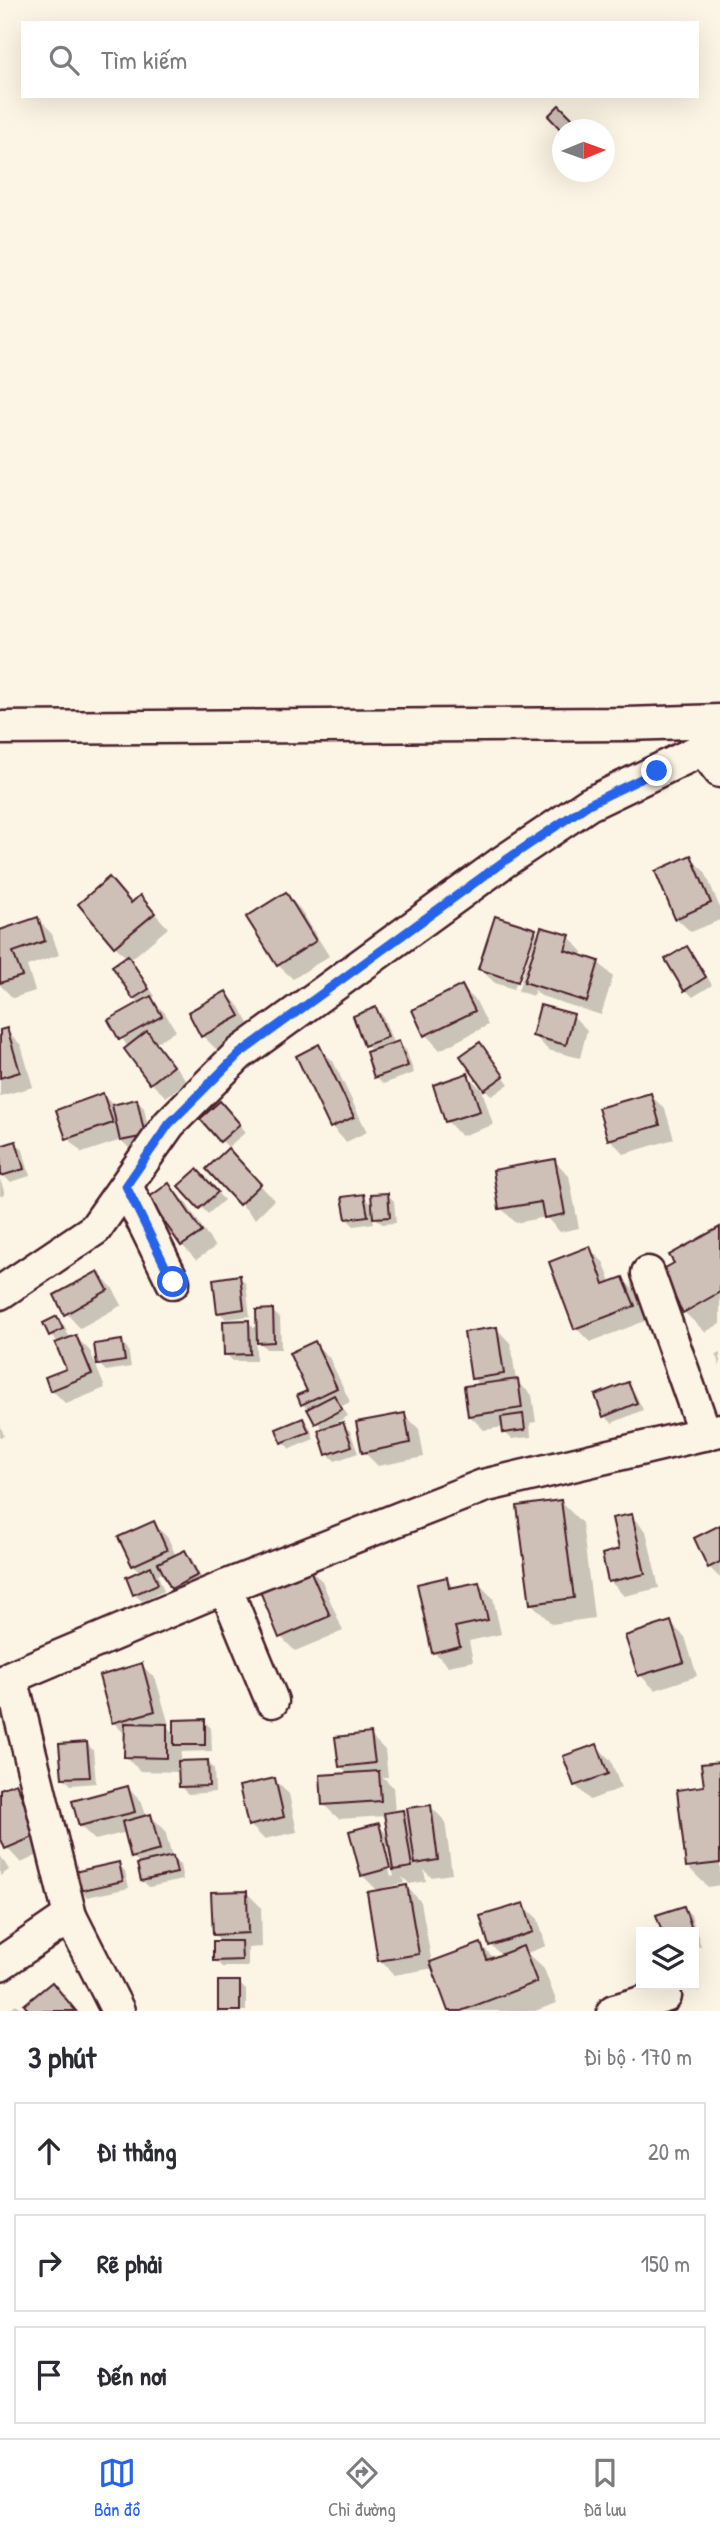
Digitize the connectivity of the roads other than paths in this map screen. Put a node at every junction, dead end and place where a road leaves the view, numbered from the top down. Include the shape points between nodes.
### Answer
1 (720, 721) edge
2 (0, 729) edge
3 (714, 752) edge
4 (126, 1186) junction
5 (648, 1273) dead end
6 (173, 1282) dead end
7 (0, 1293) edge
8 (713, 1432) edge
9 (225, 1587) junction
10 (5, 1665) edge
11 (272, 1701) dead end
12 (70, 1916) junction
13 (0, 1964) edge
14 (665, 1996) dead end
15 (118, 2011) edge
16 (614, 2011) edge

1 - 2 street
3 - 4 street via 589,804 239,1054 169,1124
4 - 6 street
4 - 7 street via 95,1229
5 - 8 street
8 - 9 street via 483,1486
9 - 10 street
9 - 11 street
10 - 12 street
12 - 13 street
12 - 15 street
14 - 16 street

